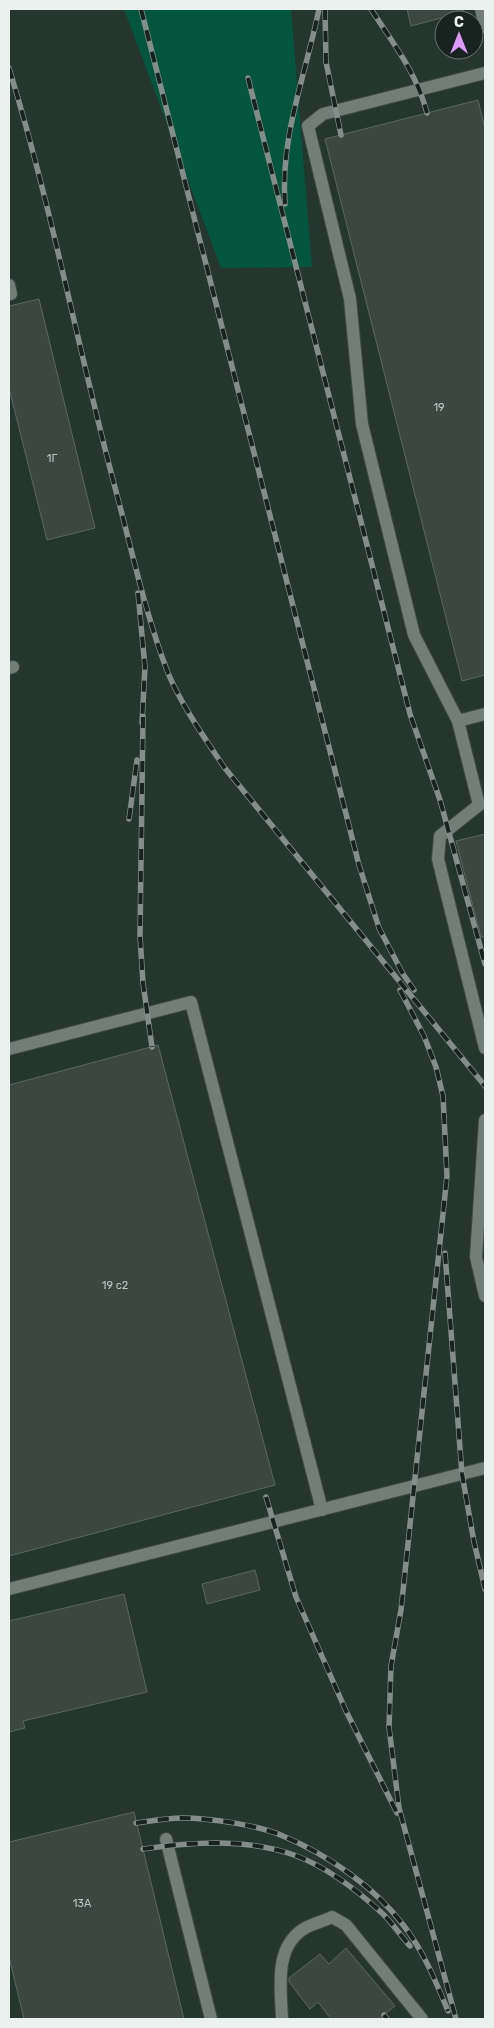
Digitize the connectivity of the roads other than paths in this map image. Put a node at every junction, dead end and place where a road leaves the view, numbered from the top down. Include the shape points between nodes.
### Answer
1 (481, 9) edge
2 (485, 27) edge
3 (485, 73) edge
4 (485, 714) edge
5 (458, 721) junction
6 (485, 1048) edge
7 (9, 1049) edge
8 (485, 1120) edge
9 (485, 1296) edge
10 (485, 1468) edge
11 (322, 1510) junction
12 (9, 1589) edge
13 (166, 1839) dead end
14 (211, 2019) edge
15 (282, 2019) edge
16 (422, 2019) edge

1 - 2 lane
3 - 5 lane via 323,114 308,126 350,299 362,424 414,635
4 - 5 lane
5 - 6 lane via 479,804 440,836 438,859
7 - 11 lane via 190,1002
8 - 9 lane via 476,1258
10 - 11 lane
11 - 12 lane
13 - 14 lane
15 - 16 lane via 281,1963 287,1946 305,1928 332,1918 346,1925

